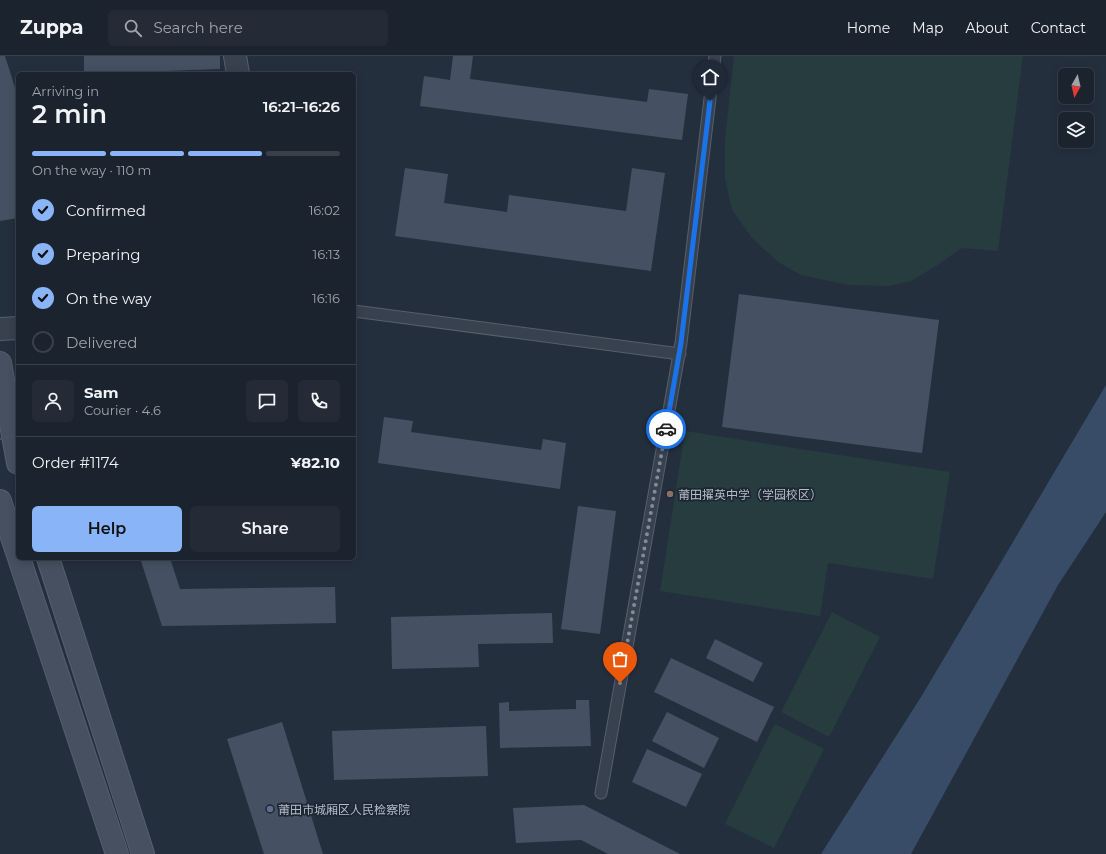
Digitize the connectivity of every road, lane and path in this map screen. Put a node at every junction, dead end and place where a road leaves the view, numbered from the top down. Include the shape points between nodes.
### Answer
1 (235, 56) edge
2 (715, 56) edge
3 (238, 72) edge
4 (356, 311) edge
5 (16, 328) edge
6 (0, 329) edge
7 (680, 354) junction
8 (0, 363) edge
9 (16, 435) edge
10 (0, 439) edge
11 (16, 452) edge
12 (0, 501) edge
13 (16, 549) edge
14 (20, 560) edge
15 (49, 560) edge
16 (601, 793) dead end
17 (117, 854) edge
18 (143, 854) edge

1 - 3 street
2 - 7 lane
4 - 7 lane
5 - 6 street
7 - 16 lane
8 - 11 main road
9 - 10 path, bridge
12 - 13 main road
14 - 17 main road
15 - 18 main road

